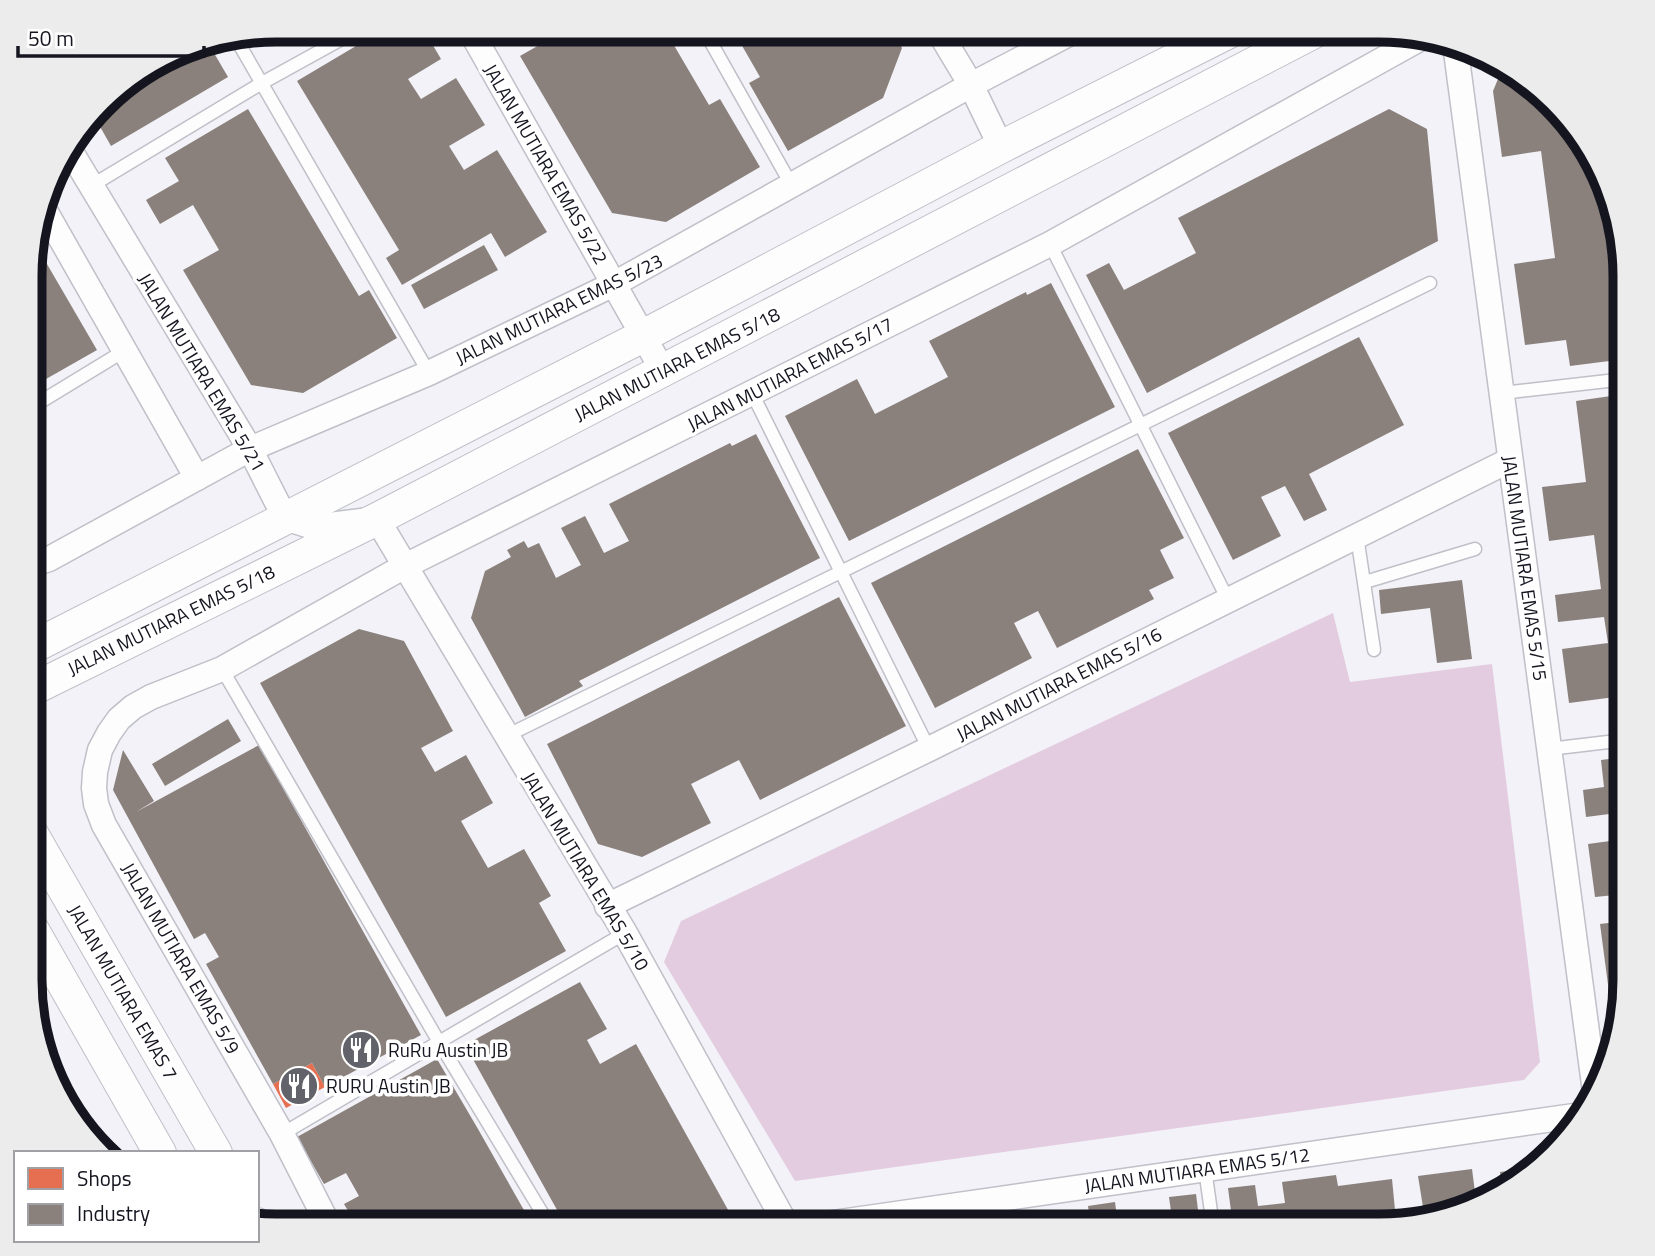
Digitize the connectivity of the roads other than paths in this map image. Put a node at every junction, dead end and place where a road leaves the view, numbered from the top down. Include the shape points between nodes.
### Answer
1 (336, 42) edge
2 (477, 42) edge
3 (711, 42) edge
4 (946, 43) edge
5 (1052, 43) edge
6 (1208, 43) edge
7 (1293, 43) edge
8 (240, 45) edge
9 (1409, 45) edge
10 (1457, 56) edge
11 (262, 83) junction
12 (971, 85) junction
13 (1001, 147) junction
14 (74, 157) edge
15 (91, 186) junction
16 (792, 186) junction
17 (50, 219) edge
18 (1050, 244) junction
19 (1430, 283) dead end
20 (614, 284) junction
21 (643, 337) junction
22 (124, 351) junction
23 (663, 371) junction
24 (429, 373) junction
25 (1613, 380) edge
26 (752, 393) junction
27 (1502, 393) junction
28 (42, 401) edge
29 (1140, 425) junction
30 (250, 449) junction
31 (1510, 460) junction
32 (197, 478) junction
33 (285, 518) junction
34 (377, 519) junction
35 (1357, 536) junction
36 (1475, 550) dead end
37 (42, 561) edge
38 (405, 566) junction
39 (841, 572) junction
40 (1365, 582) junction
41 (1228, 600) junction
42 (43, 642) edge
43 (1374, 650) dead end
44 (222, 668) junction
45 (43, 684) edge
46 (151, 697) joint
47 (506, 736) junction
48 (1612, 741) edge
49 (929, 749) junction
50 (1549, 749) junction
51 (43, 852) edge
52 (607, 906) junction
53 (625, 933) junction
54 (43, 948) edge
55 (439, 1042) junction
56 (1593, 1074) edge
57 (1562, 1124) edge
58 (282, 1134) junction
59 (159, 1151) edge
60 (215, 1151) edge
61 (1205, 1169) junction
62 (322, 1213) edge
63 (542, 1213) edge
64 (780, 1213) edge
65 (898, 1214) edge
66 (1211, 1214) edge

1 - 11 lane
2 - 20 street, JALAN MUTIARA EMAS 5/22
3 - 16 lane
4 - 12 street
5 - 12 street, JALAN MUTIARA EMAS 5/23
6 - 13 street, JALAN MUTIARA EMAS 5/18
7 - 23 street, JALAN MUTIARA EMAS 5/18
8 - 11 lane
9 - 18 street, JALAN MUTIARA EMAS 5/17
10 - 27 street, JALAN MUTIARA EMAS 5/15
11 - 15 lane
11 - 24 lane
12 - 13 street
12 - 16 street, JALAN MUTIARA EMAS 5/23
13 - 21 street, JALAN MUTIARA EMAS 5/18
14 - 15 street, JALAN MUTIARA EMAS 5/21
15 - 30 street, JALAN MUTIARA EMAS 5/21
16 - 20 street, JALAN MUTIARA EMAS 5/23
17 - 22 street
18 - 26 street, JALAN MUTIARA EMAS 5/17
18 - 29 lane
19 - 29 lane
20 - 21 street, JALAN MUTIARA EMAS 5/22
20 - 24 street, JALAN MUTIARA EMAS 5/23
21 - 23 street, JALAN MUTIARA EMAS 5/22
21 - 33 street, JALAN MUTIARA EMAS 5/18
22 - 28 lane
22 - 32 street
23 - 34 street, JALAN MUTIARA EMAS 5/18
24 - 30 street, JALAN MUTIARA EMAS 5/23
25 - 27 lane
26 - 38 street, JALAN MUTIARA EMAS 5/17
26 - 39 lane
27 - 31 street, JALAN MUTIARA EMAS 5/15
29 - 39 lane
29 - 41 lane
30 - 32 street, JALAN MUTIARA EMAS 5/23
30 - 33 street, JALAN MUTIARA EMAS 5/21
31 - 35 street, JALAN MUTIARA EMAS 5/16
31 - 50 street, JALAN MUTIARA EMAS 5/15
32 - 37 street, JALAN MUTIARA EMAS 5/23
33 - 34 street via 320,527
33 - 42 street, JALAN MUTIARA EMAS 5/18
34 - 38 street, JALAN MUTIARA EMAS 5/10
34 - 45 street, JALAN MUTIARA EMAS 5/18
35 - 40 lane
35 - 41 street, JALAN MUTIARA EMAS 5/16
36 - 40 lane
38 - 44 street, JALAN MUTIARA EMAS 5/17
38 - 47 street, JALAN MUTIARA EMAS 5/10
39 - 47 lane
39 - 49 lane
40 - 43 lane
41 - 49 street, JALAN MUTIARA EMAS 5/16
44 - 46 street, JALAN MUTIARA EMAS 5/17
44 - 55 lane
46 - 58 street, JALAN MUTIARA EMAS 5/9 via 133,707 100,750 96,804
47 - 52 street, JALAN MUTIARA EMAS 5/10
48 - 50 lane
49 - 52 street, JALAN MUTIARA EMAS 5/16
50 - 56 street, JALAN MUTIARA EMAS 5/15
51 - 60 street, JALAN MUTIARA EMAS 7
52 - 53 street, JALAN MUTIARA EMAS 5/10
53 - 55 lane
53 - 64 street, JALAN MUTIARA EMAS 5/10
54 - 59 street
55 - 58 lane
55 - 63 lane
57 - 61 street, JALAN MUTIARA EMAS 5/12
58 - 62 street, JALAN MUTIARA EMAS 5/9
61 - 65 street, JALAN MUTIARA EMAS 5/12
61 - 66 lane

